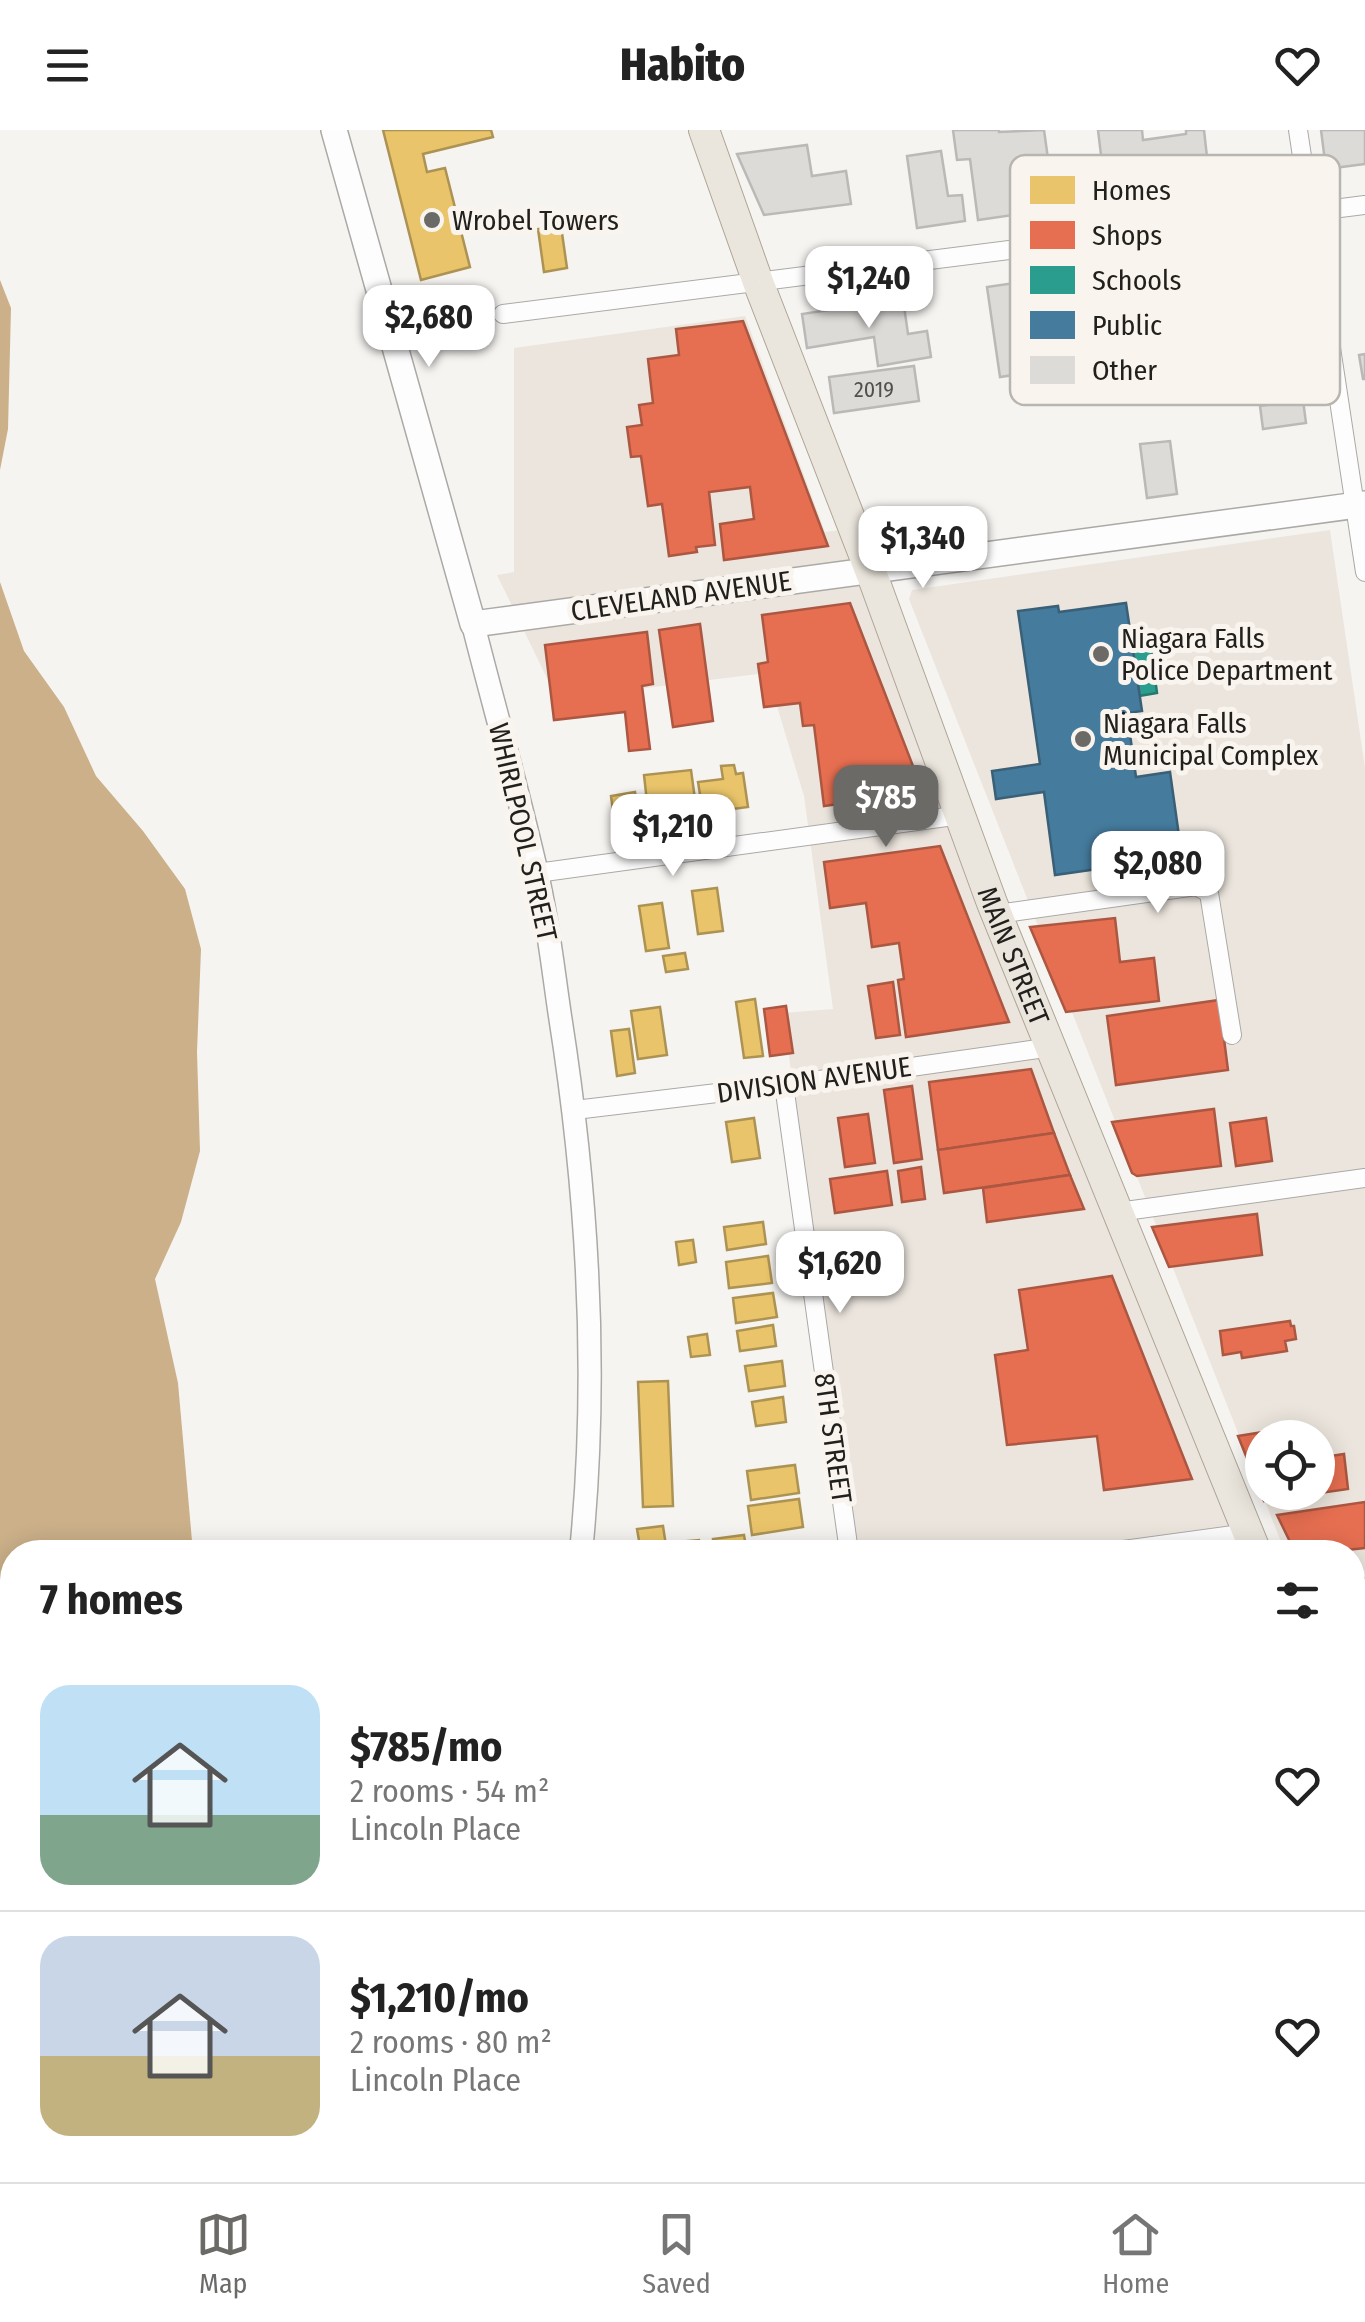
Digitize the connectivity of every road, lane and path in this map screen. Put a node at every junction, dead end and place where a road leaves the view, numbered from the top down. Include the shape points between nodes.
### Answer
1 (334, 130) edge
2 (704, 130) edge
3 (1298, 130) edge
4 (1302, 155) edge
5 (1365, 205) edge
6 (1340, 208) edge
7 (1010, 250) edge
8 (758, 282) junction
9 (502, 314) dead end
10 (1340, 388) edge
11 (1360, 505) edge
12 (870, 570) junction
13 (1365, 572) edge
14 (473, 624) junction
15 (962, 815) junction
16 (537, 872) junction
17 (997, 914) junction
18 (1232, 1035) dead end
19 (1052, 1047) junction
20 (784, 1085) junction
21 (575, 1110) junction
22 (1365, 1178) edge
23 (1118, 1212) junction
24 (582, 1540) edge
25 (847, 1540) edge
26 (1251, 1540) edge

1 - 14 main road, WHIRLPOOL STREET
2 - 8 main road, MAIN STREET
3 - 4 street
5 - 6 street
7 - 8 street
8 - 9 street
8 - 12 main road, MAIN STREET
10 - 11 street
11 - 12 main road, CLEVELAND AVENUE
11 - 13 street
12 - 14 main road, CLEVELAND AVENUE
12 - 15 main road, MAIN STREET
14 - 16 street, WHIRLPOOL STREET
15 - 16 street
15 - 17 main road, MAIN STREET
16 - 21 street, WHIRLPOOL STREET
17 - 18 street via 1196,886 1209,894
17 - 19 main road, MAIN STREET
19 - 20 street, DIVISION AVENUE
19 - 23 main road, MAIN STREET
20 - 21 street, DIVISION AVENUE
20 - 25 street, 8TH STREET
21 - 24 street, WHIRLPOOL STREET via 590,1292
22 - 23 street
23 - 26 main road, MAIN STREET

